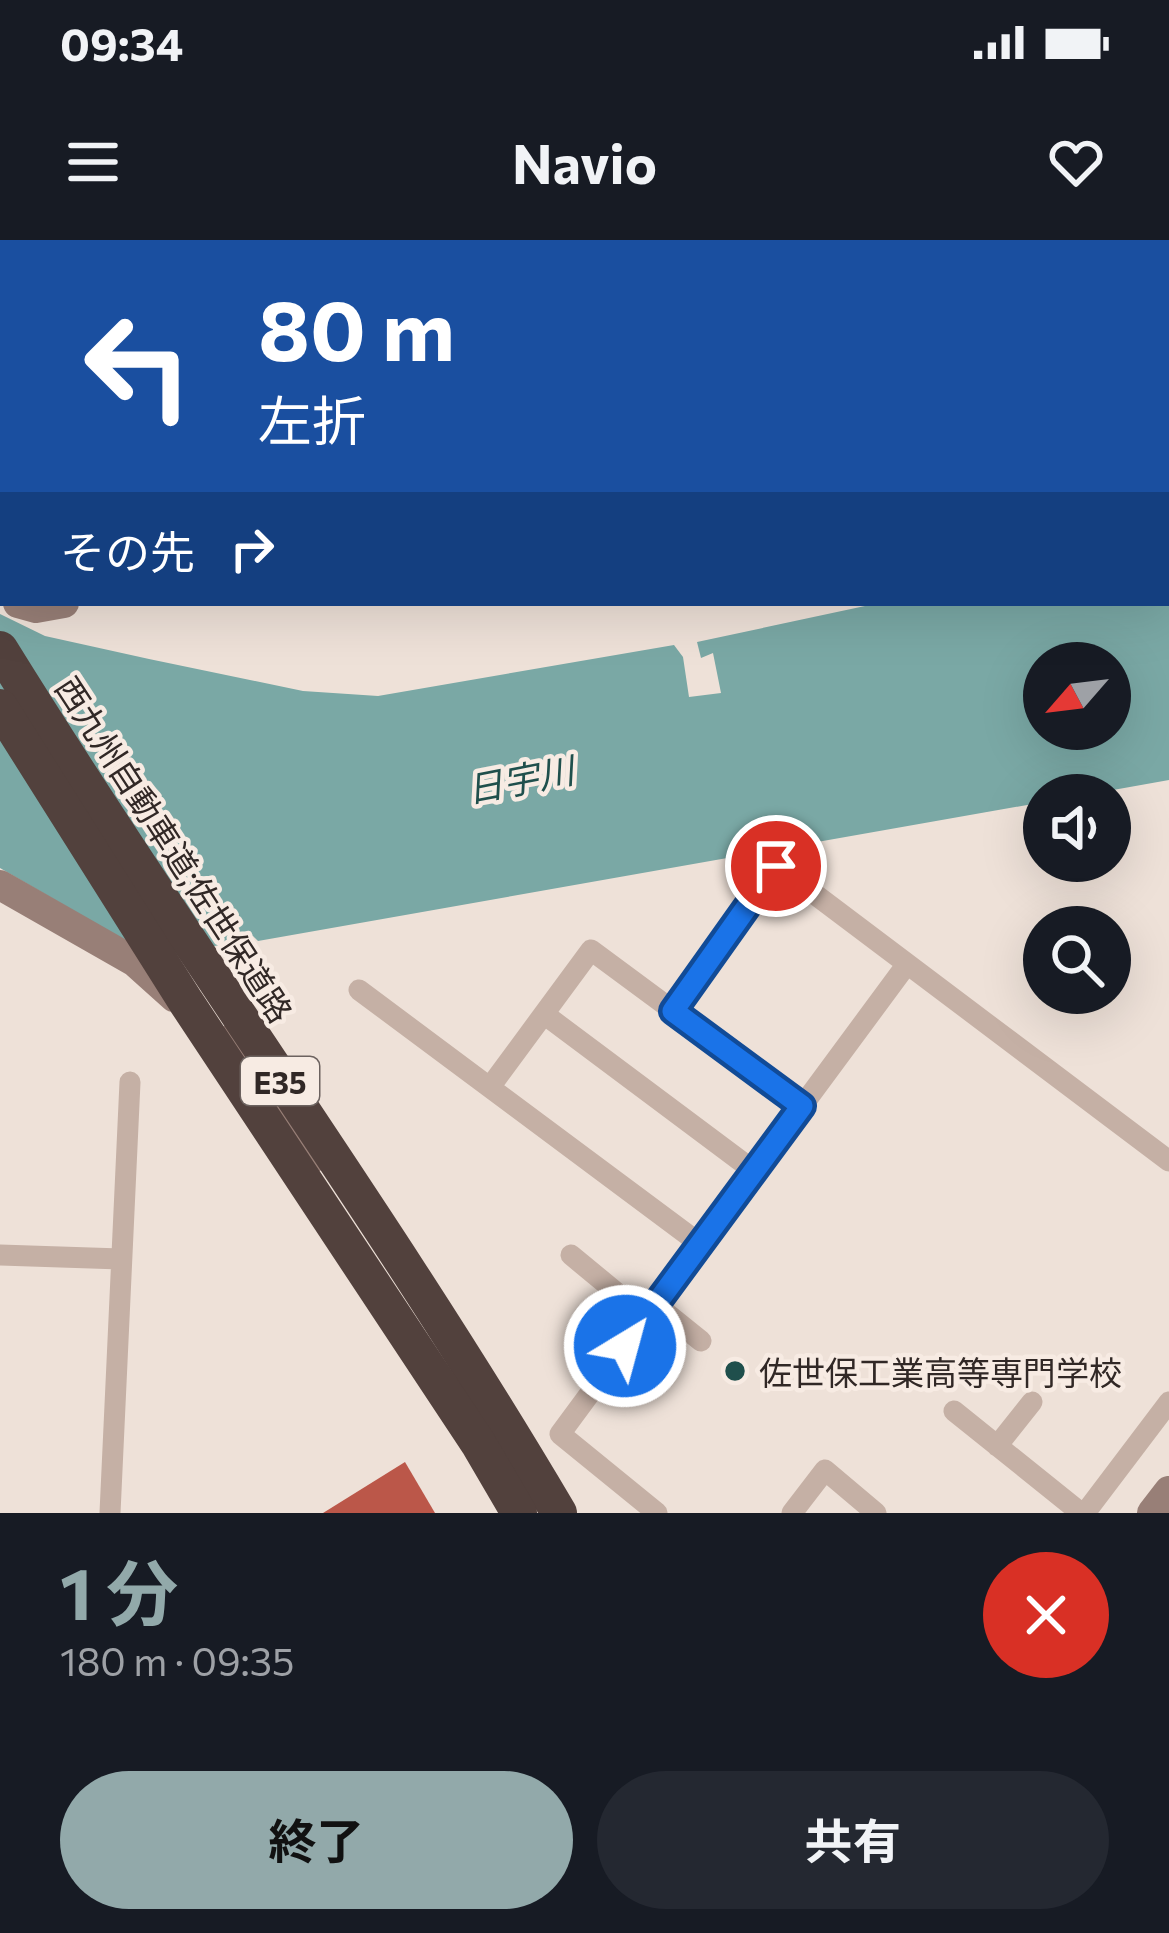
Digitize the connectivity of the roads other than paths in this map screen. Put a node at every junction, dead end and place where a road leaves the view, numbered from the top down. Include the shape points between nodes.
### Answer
1 (0, 650) edge
2 (0, 692) edge
3 (0, 707) edge
4 (0, 885) edge
5 (907, 964) junction
6 (358, 990) dead end
7 (673, 1011) junction
8 (544, 1014) junction
9 (247, 1059) junction
10 (130, 1082) dead end
11 (490, 1087) junction
12 (802, 1106) junction
13 (1169, 1161) edge
14 (754, 1171) junction
15 (700, 1244) junction
16 (0, 1255) edge
17 (571, 1255) dead end
18 (121, 1258) junction
19 (651, 1310) junction
20 (701, 1341) dead end
21 (1031, 1402) dead end
22 (1169, 1402) edge
23 (954, 1411) dead end
24 (997, 1446) junction
25 (1169, 1491) edge
26 (110, 1513) edge
27 (519, 1513) edge
28 (536, 1513) edge
29 (559, 1513) edge
30 (657, 1513) edge
31 (792, 1513) edge
32 (876, 1513) edge
33 (1083, 1513) edge
34 (1152, 1513) edge

1 - 29 highway, 西九州自動車道;佐世保道路 / E35
2 - 9 street
3 - 27 highway, E35, bridge
4 - 9 street via 135,962
5 - 7 street via 776,866
5 - 12 street
5 - 13 street
6 - 11 street
7 - 8 street via 591,950
7 - 12 street
8 - 11 street
8 - 14 street
9 - 28 street
10 - 18 street
11 - 15 street
12 - 14 street
14 - 15 street
15 - 19 street
16 - 18 street
17 - 19 street
18 - 26 street
19 - 20 street
19 - 30 street via 560,1434
21 - 24 street
22 - 33 street
23 - 24 street
24 - 33 street
25 - 34 street
31 - 32 street via 825,1470

